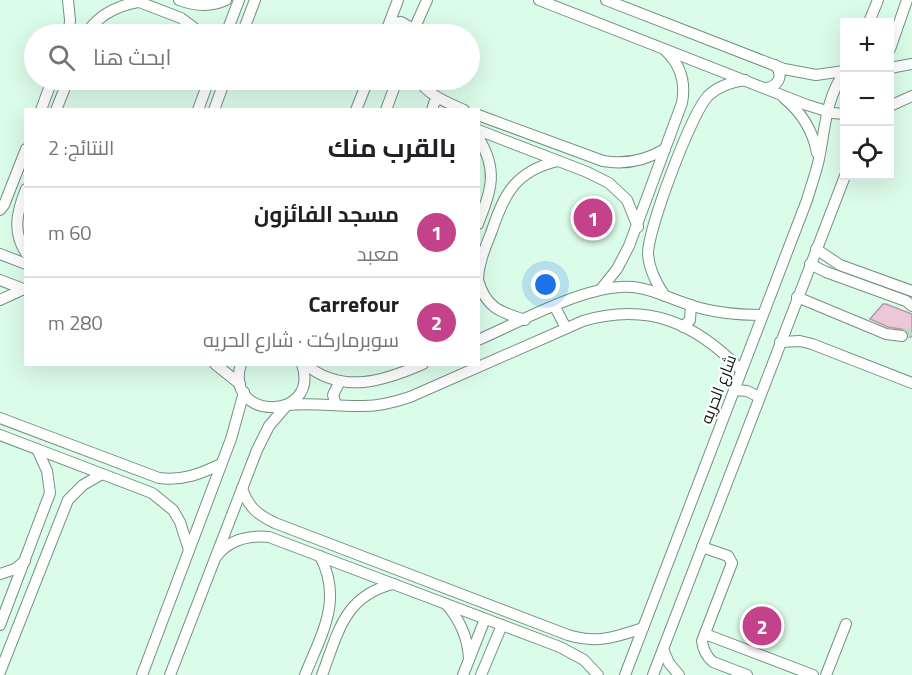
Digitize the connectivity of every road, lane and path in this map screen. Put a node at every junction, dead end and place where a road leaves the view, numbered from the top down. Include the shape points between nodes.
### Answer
1 (68, 0) edge
2 (226, 0) edge
3 (239, 0) edge
4 (255, 0) edge
5 (398, 0) edge
6 (433, 0) edge
7 (539, 0) edge
8 (606, 0) edge
9 (907, 0) edge
10 (136, 1) edge
11 (183, 1) edge
12 (616, 2) edge
13 (876, 2) edge
14 (425, 5) edge
15 (181, 18) junction
16 (870, 18) edge
17 (71, 24) edge
18 (95, 24) edge
19 (190, 24) edge
20 (230, 24) edge
21 (246, 24) edge
22 (390, 24) edge
23 (417, 24) edge
24 (894, 29) edge
25 (663, 48) junction
26 (912, 64) edge
27 (775, 65) junction
28 (894, 67) edge
29 (840, 72) edge
30 (840, 79) edge
31 (747, 80) junction
32 (48, 90) edge
33 (64, 90) edge
34 (205, 90) edge
35 (221, 90) edge
36 (364, 90) edge
37 (393, 90) edge
38 (427, 90) edge
39 (772, 90) junction
40 (62, 96) junction
41 (912, 96) edge
42 (438, 99) junction
43 (894, 104) edge
44 (42, 108) edge
45 (57, 108) edge
46 (67, 108) edge
47 (199, 108) edge
48 (215, 108) edge
49 (357, 108) edge
50 (387, 108) edge
51 (433, 108) edge
52 (459, 108) edge
53 (827, 111) junction
54 (840, 113) edge
55 (480, 116) edge
56 (480, 131) edge
57 (671, 133) junction
58 (685, 139) junction
59 (480, 141) edge
60 (665, 149) junction
61 (24, 154) edge
62 (819, 160) junction
63 (558, 161) junction
64 (603, 161) junction
65 (598, 176) junction
66 (843, 180) edge
67 (491, 189) junction
68 (24, 194) edge
69 (506, 194) junction
70 (2, 207) edge
71 (18, 211) junction
72 (480, 219) edge
73 (638, 224) junction
74 (652, 229) junction
75 (816, 249) junction
76 (24, 250) edge
77 (0, 254) edge
78 (24, 263) edge
79 (810, 264) junction
80 (480, 268) edge
81 (0, 280) edge
82 (480, 286) edge
83 (601, 289) junction
84 (24, 290) edge
85 (24, 290) edge
86 (912, 291) edge
87 (665, 296) junction
88 (797, 297) junction
89 (0, 300) edge
90 (691, 306) junction
91 (912, 306) edge
92 (555, 307) junction
93 (762, 315) junction
94 (525, 320) junction
95 (683, 327) junction
96 (566, 328) junction
97 (902, 336) dead end
98 (480, 339) edge
99 (780, 342) junction
100 (217, 366) edge
101 (241, 366) edge
102 (304, 366) edge
103 (307, 366) edge
104 (418, 366) edge
105 (741, 370) junction
106 (340, 381) junction
107 (912, 383) edge
108 (242, 388) junction
109 (734, 390) junction
110 (759, 397) junction
111 (287, 405) junction
112 (336, 405) junction
113 (0, 418) edge
114 (0, 435) edge
115 (37, 449) junction
116 (221, 464) junction
117 (102, 474) junction
118 (159, 478) junction
119 (242, 488) junction
120 (50, 493) junction
121 (152, 493) junction
122 (68, 500) junction
123 (275, 523) junction
124 (269, 537) junction
125 (702, 547) junction
126 (189, 550) junction
127 (320, 556) junction
128 (216, 557) junction
129 (25, 561) junction
130 (0, 574) edge
131 (393, 584) junction
132 (446, 604) junction
133 (329, 614) junction
134 (344, 619) junction
135 (485, 619) junction
136 (846, 624) dead end
137 (0, 625) edge
138 (502, 625) junction
139 (644, 628) junction
140 (705, 634) junction
141 (578, 638) junction
142 (663, 649) junction
143 (573, 652) junction
144 (469, 659) junction
145 (0, 672) edge
146 (324, 673) edge
147 (142, 675) edge
148 (170, 675) edge
149 (305, 675) edge
150 (463, 675) edge
151 (481, 675) edge
152 (598, 675) edge
153 (625, 675) edge
154 (653, 675) edge
155 (679, 675) edge
156 (747, 675) edge
157 (813, 675) edge
158 (826, 675) edge

1 - 17 street
2 - 11 street via 210,5
3 - 20 street
4 - 21 street
5 - 22 street
6 - 14 street
7 - 25 street
8 - 12 street
9 - 24 street
10 - 15 street
10 - 18 street via 111,10
11 - 15 street via 186,13
12 - 27 street
13 - 16 street
14 - 23 street
15 - 19 street
25 - 31 street
25 - 57 street via 679,67 685,92
26 - 28 street
27 - 29 street via 806,74
27 - 39 street via 780,72
30 - 53 street, شارع الحريه
31 - 39 street
31 - 58 street via 727,84 710,95
32 - 44 street
33 - 40 street
34 - 47 street
35 - 48 street
36 - 49 street
37 - 50 street
38 - 42 street
39 - 53 street
39 - 62 street via 790,102 809,129
40 - 45 street
40 - 46 street
41 - 43 street
42 - 51 street
42 - 52 street
53 - 54 street
53 - 62 street, شارع الحريه
55 - 64 street
56 - 63 street
57 - 58 street via 678,132
57 - 60 street
58 - 74 street
59 - 67 street via 490,162
60 - 64 street via 635,162
60 - 73 street
61 - 70 street
62 - 93 street, شارع الحريه
63 - 65 street
63 - 69 street via 523,175
64 - 65 street via 604,170
65 - 73 street via 627,200
66 - 75 street
67 - 69 street via 500,188
67 - 72 street
68 - 71 street
69 - 80 street
70 - 71 street
71 - 76 street via 18,238
73 - 74 street via 643,231
73 - 83 street via 624,258
74 - 87 street via 651,271
75 - 79 street
75 - 86 street via 840,266
77 - 78 street
79 - 88 street
79 - 91 street
81 - 84 street
82 - 94 street via 497,310
83 - 87 street via 634,287
83 - 92 street
85 - 89 street
87 - 90 street
88 - 97 street via 886,334
88 - 99 street
90 - 93 street via 726,314
90 - 95 street via 690,320
92 - 94 street
92 - 96 street
93 - 105 street, شارع الحريه
94 - 98 street
95 - 96 street via 646,314 625,313 604,315
95 - 105 street via 715,345
96 - 112 street via 410,397 379,405
99 - 107 street via 812,344
99 - 110 street
100 - 108 street
101 - 108 street
102 - 111 street via 304,385
103 - 106 street
104 - 106 street via 371,383
105 - 109 street, شارع الحريه
106 - 112 street via 333,395
108 - 111 street via 263,408
108 - 116 street via 236,423
109 - 110 street
109 - 139 street, شارع الحريه
110 - 125 street
111 - 112 street
111 - 119 street via 269,426
113 - 118 street
114 - 115 street
115 - 117 street
115 - 120 street via 47,471
116 - 118 street via 184,479
116 - 126 street
117 - 121 street
117 - 122 street via 82,484
118 - 121 street via 159,487
119 - 123 street via 256,513
119 - 128 street
120 - 122 street
120 - 129 street
121 - 126 street via 173,510
122 - 145 street
123 - 124 street
123 - 141 street
124 - 127 street
124 - 128 street via 233,541
125 - 140 street via 728,556 732,563
125 - 142 street
126 - 147 street
127 - 131 street
127 - 133 street via 331,590
128 - 148 street
129 - 130 street
129 - 137 street
131 - 132 street
131 - 134 street via 359,599
132 - 135 street
132 - 144 street via 463,629
133 - 134 street via 336,613
133 - 149 street
134 - 146 street
135 - 138 street
135 - 144 street
136 - 158 street
138 - 143 street
138 - 151 street
139 - 141 street via 604,640
139 - 153 street, شارع الحريه
140 - 156 street via 702,641 708,658
140 - 157 street
141 - 143 street via 578,648
142 - 154 street
142 - 155 street
143 - 152 street
144 - 150 street

